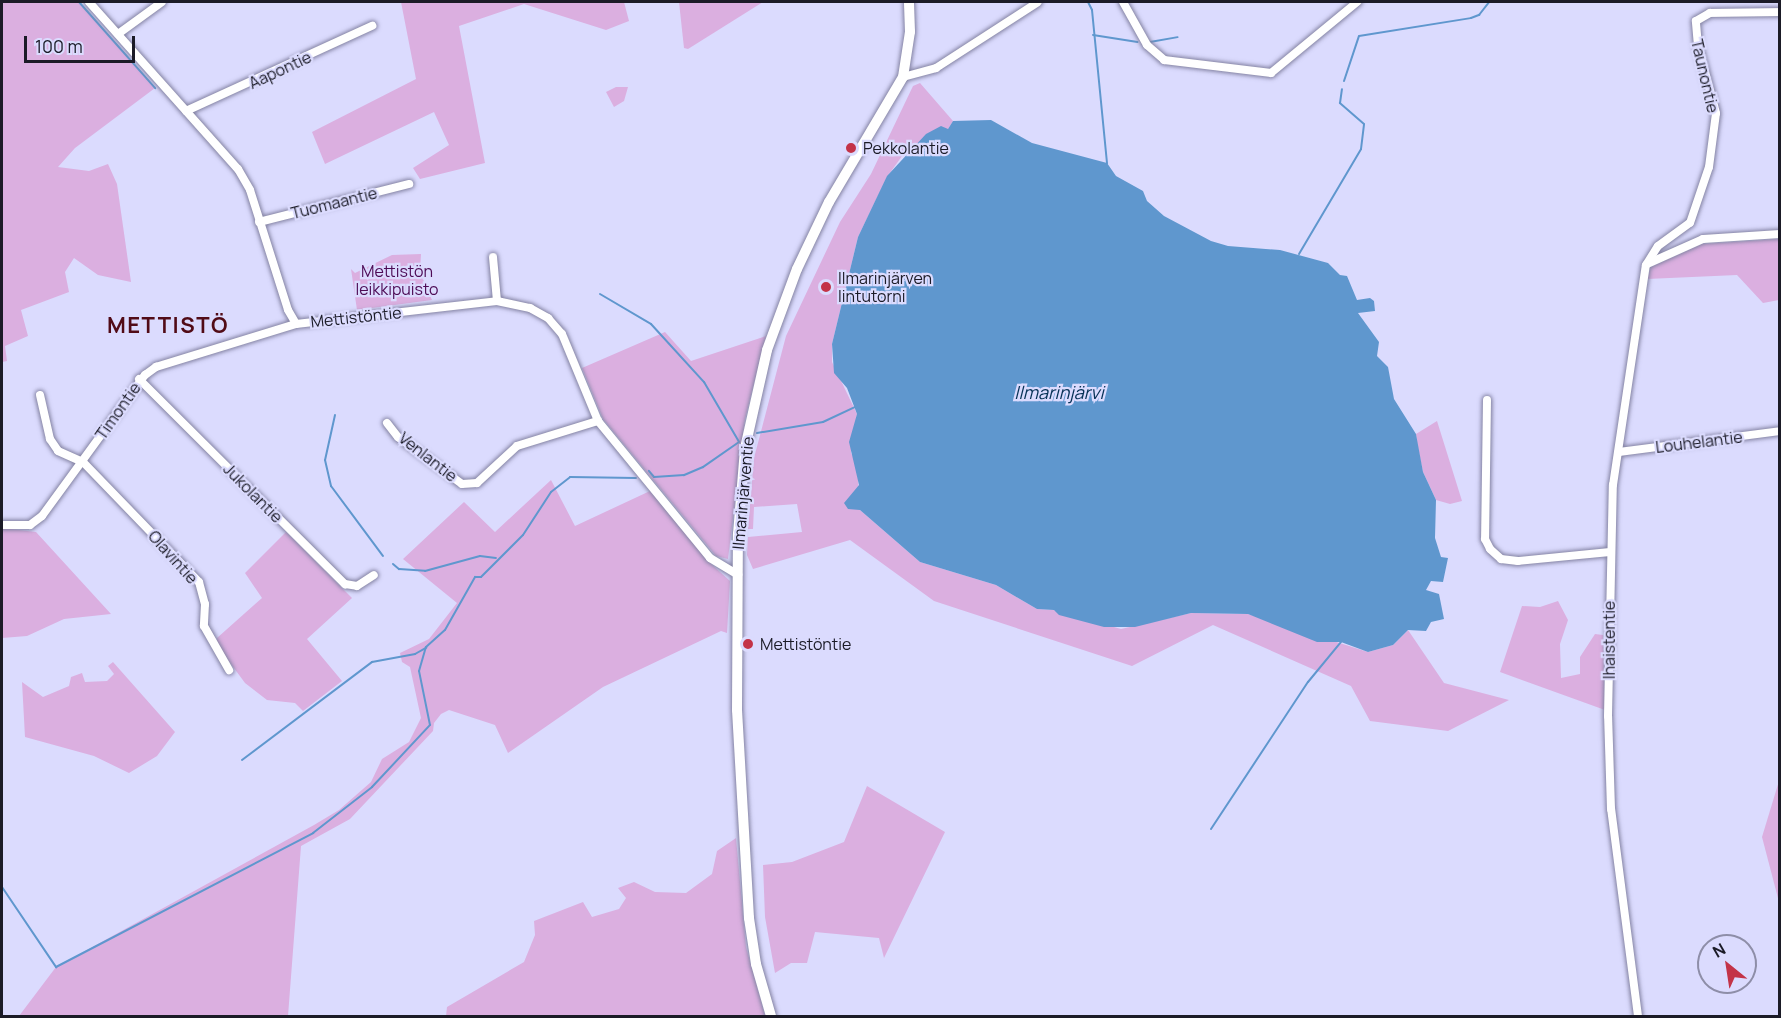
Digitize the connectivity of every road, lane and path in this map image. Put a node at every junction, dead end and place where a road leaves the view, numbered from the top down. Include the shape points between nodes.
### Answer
1 (89, 2) edge
2 (162, 2) edge
3 (909, 2) edge
4 (1038, 2) edge
5 (1122, 2) edge
6 (1357, 2) edge
7 (1779, 12) edge
8 (372, 26) dead end
9 (118, 34) junction
10 (903, 77) junction
11 (186, 111) junction
12 (409, 184) dead end
13 (259, 222) junction
14 (1779, 234) edge
15 (493, 258) dead end
16 (1646, 265) junction
17 (497, 301) junction
18 (296, 324) junction
19 (139, 379) junction
20 (40, 395) dead end
21 (1486, 400) dead end
22 (598, 420) junction
23 (387, 423) dead end
24 (1779, 431) edge
25 (1619, 452) junction
26 (83, 462) junction
27 (2, 525) edge
28 (1610, 552) junction
29 (374, 575) dead end
30 (738, 575) junction
31 (229, 670) dead end
32 (771, 1017) edge
33 (1638, 1017) edge

1 - 9 street, Mettistöntie
2 - 9 street
3 - 10 main road, Ilmarinjärventie via 910,32
4 - 10 street via 936,68
5 - 6 street via 1147,45 1164,60 1271,73
7 - 16 street, Taunontie via 1710,13 1696,21 1698,46 1716,113 1709,167 1690,223 1658,246
8 - 11 street, Aapontie
9 - 11 street, Mettistöntie
10 - 30 main road, Ilmarinjärventie via 823,212 776,325 745,448
11 - 13 street, Mettistöntie via 238,169 250,190
12 - 13 street, Tuomaantie
13 - 18 street, Mettistöntie
14 - 16 street via 1703,239
15 - 17 street
16 - 25 street, Ihaistentie
17 - 18 street, Mettistöntie
17 - 22 street, Mettistöntie via 530,308 548,318 562,334
18 - 19 street, Timontie via 156,367
19 - 26 street, Timontie
19 - 29 street, Jukolantie via 345,584 357,586
20 - 26 street, Olavintie via 50,439 58,451
21 - 28 street via 1485,539 1490,549 1501,559 1518,561
22 - 23 street, Venlantie via 517,446 477,483 462,484 398,437
22 - 30 street, Mettistöntie via 710,558
24 - 25 street, Louhelantie
25 - 28 street, Ihaistentie
26 - 27 street, Timontie via 42,516 30,525
26 - 31 street, Olavintie via 199,582 205,604 204,626
28 - 33 street, Ihaistentie via 1608,716 1613,836
30 - 32 main road, Ilmarinjärventie via 736,710 749,908 756,964

